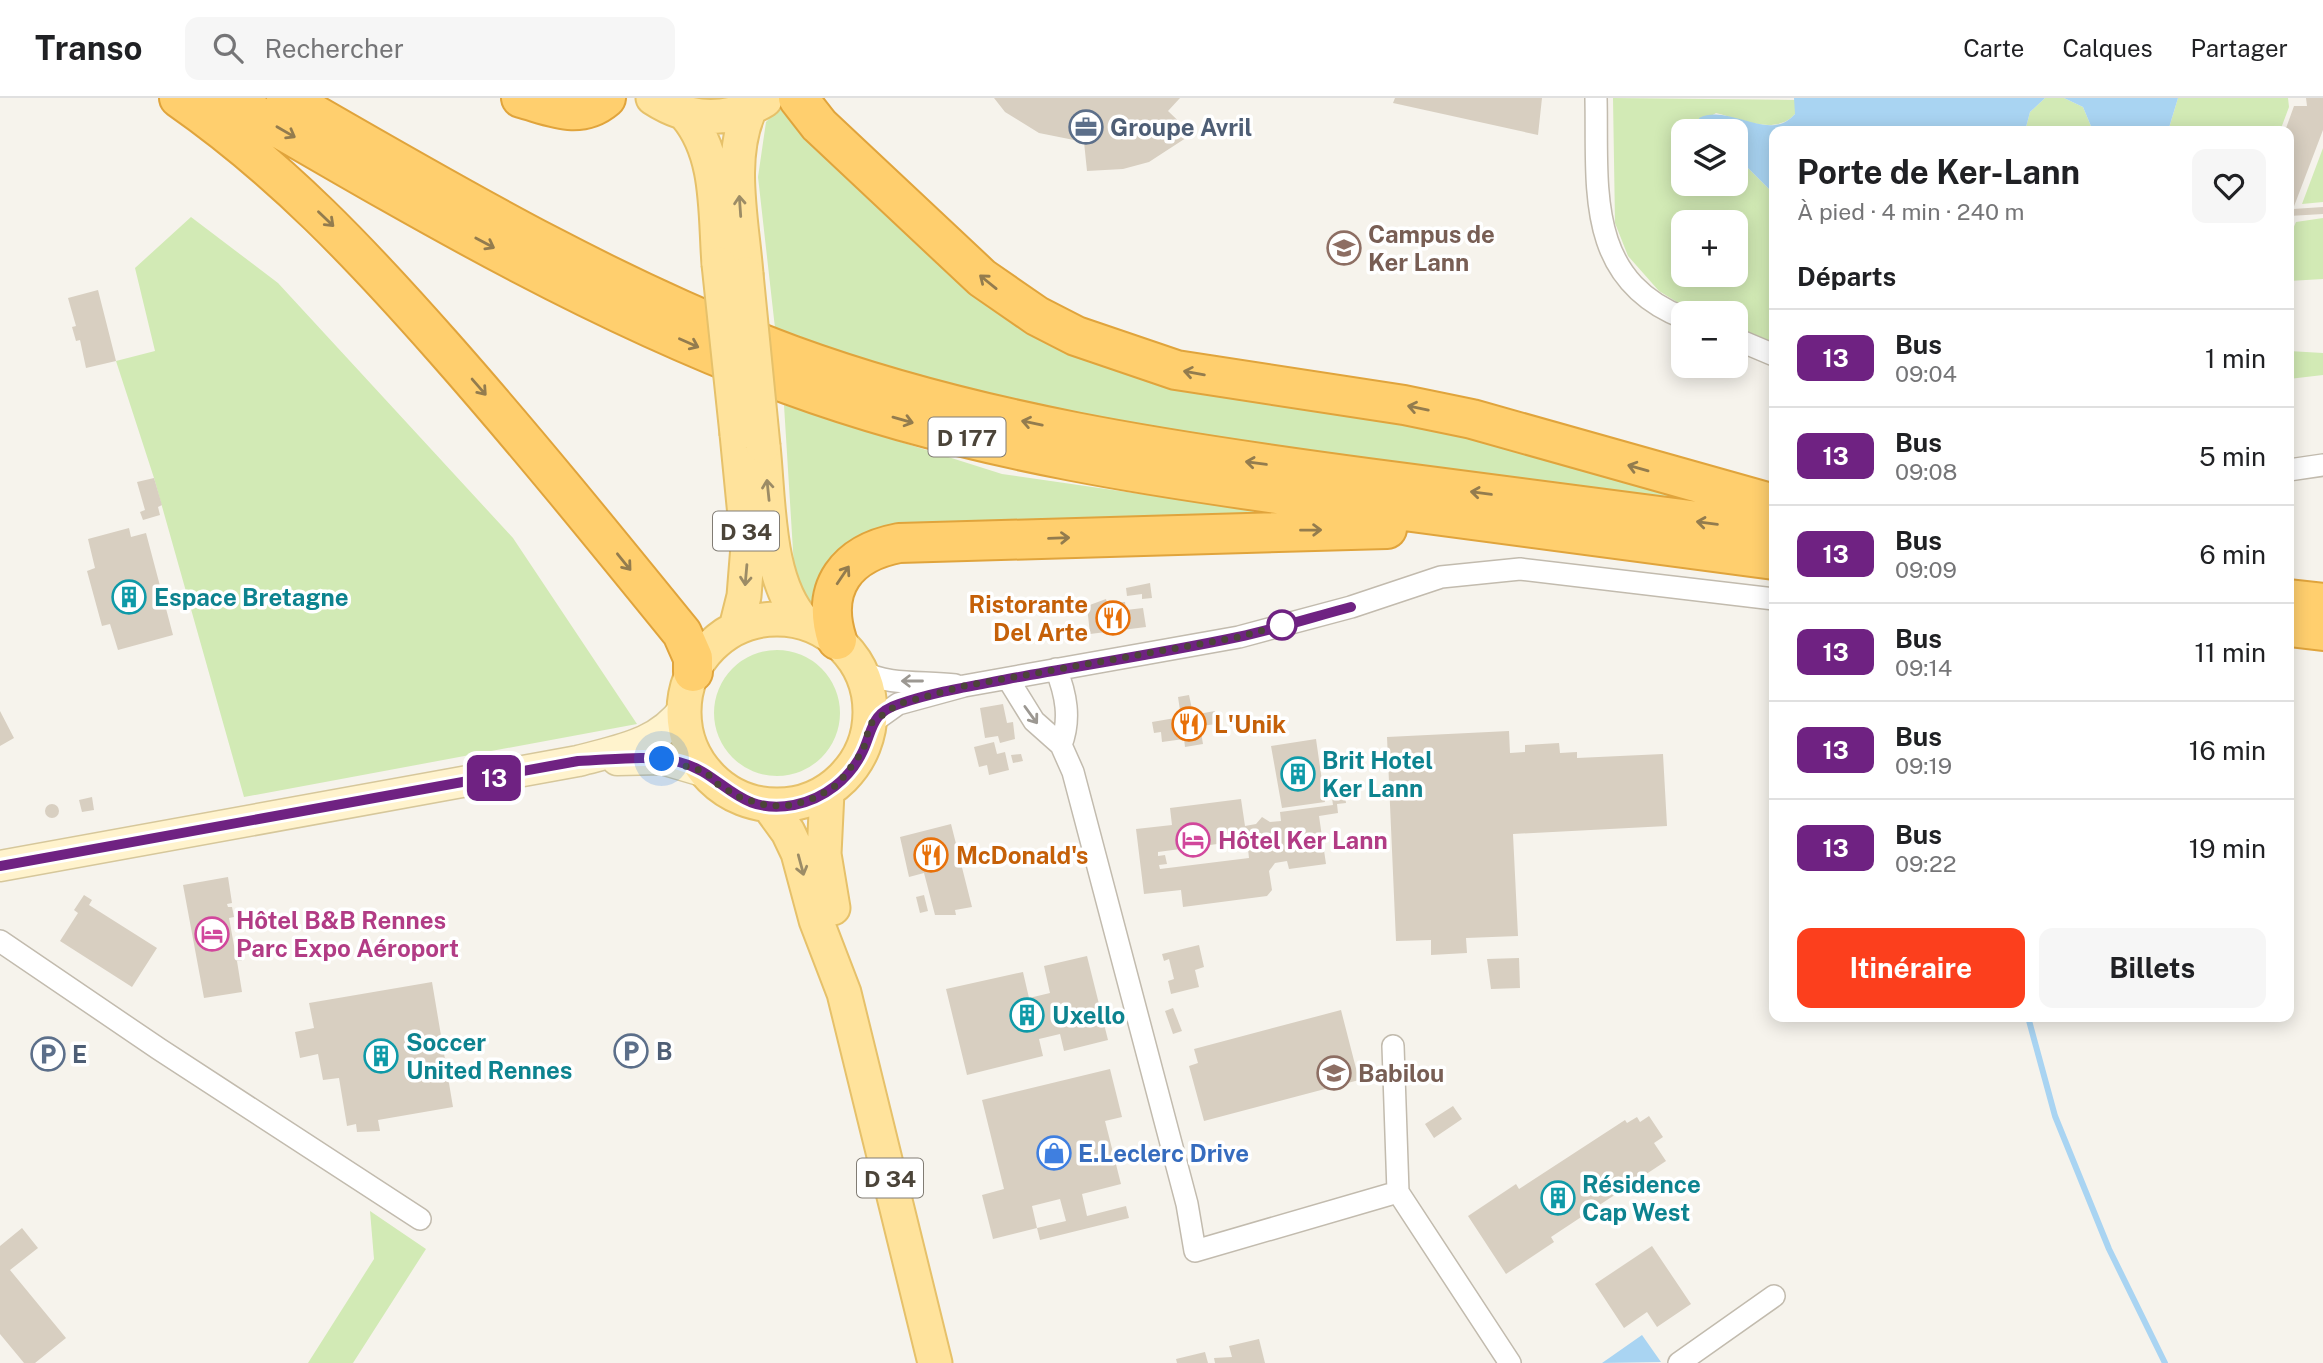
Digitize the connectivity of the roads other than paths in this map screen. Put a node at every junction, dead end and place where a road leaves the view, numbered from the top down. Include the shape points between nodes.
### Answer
1 (179, 98) edge
2 (227, 98) edge
3 (286, 98) edge
4 (524, 98) edge
5 (606, 98) edge
6 (653, 98) edge
7 (798, 98) edge
8 (1596, 98) edge
9 (759, 104) edge
10 (686, 115) junction
11 (733, 269) junction
12 (1671, 314) edge
13 (1748, 344) edge
14 (1769, 353) edge
15 (750, 440) junction
16 (2323, 465) edge
17 (2294, 469) edge
18 (1769, 503) edge
19 (1769, 530) edge
20 (1769, 559) edge
21 (1769, 573) edge
22 (1769, 598) edge
23 (2294, 600) edge
24 (2323, 603) edge
25 (736, 628) junction
26 (2294, 628) edge
27 (2323, 631) edge
28 (821, 632) junction
29 (1056, 669) junction
30 (861, 671) junction
31 (693, 672) junction
32 (1009, 679) junction
33 (964, 686) junction
34 (684, 709) junction
35 (870, 724) junction
36 (1061, 745) junction
37 (578, 761) junction
38 (706, 772) junction
39 (827, 792) junction
40 (769, 806) junction
41 (0, 866) edge
42 (0, 941) edge
43 (844, 993) junction
44 (1393, 1046) dead end
45 (1398, 1192) junction
46 (420, 1219) dead end
47 (1774, 1296) dead end
48 (935, 1363) edge
49 (1510, 1363) edge
50 (1679, 1363) edge

1 -> 31 highway via 270,166 370,264 507,419 682,633 693,659
2 -> 20 highway, D 177 via 589,297 790,385 900,420 1172,479
19 -> 3 highway, D 177 via 1175,452 904,391 790,355 597,270 472,205
4 - 5 highway via 574,112
6 - 10 main road
18 -> 7 highway via 1472,419 1176,370 1076,336 982,278 819,125
8 - 12 street via 1598,216 1609,250 1633,286
9 - 10 main road via 708,118
11 -> 9 main road, D 34 via 741,140
10 - 11 main road, D 34 via 709,155
11 - 15 main road, D 34, bridge
13 - 14 street
15 -> 25 main road, D 34 via 746,584
28 -> 15 main road, D 34 via 784,594
16 - 17 street
28 -> 21 highway via 845,570 858,557 899,543 1384,529
22 - 29 street via 1520,569 1441,577 1239,637
23 - 24 highway
25 - 28 main road via 771,619
25 - 31 main road via 706,651
26 - 27 highway
28 - 30 main road
29 - 32 street
29 - 36 street via 1067,706 1067,730
33 -> 30 street via 898,681
30 - 35 main road via 870,697
31 - 34 main road
32 - 33 street
32 -> 36 street via 1034,721
33 - 35 street via 898,704
34 - 37 street via 668,728 643,743
34 - 38 main road via 687,736
35 - 39 main road via 856,763
36 - 45 street via 1073,772 1187,1205 1195,1251
37 - 38 street via 662,759
37 - 41 street
38 - 40 main road via 734,795
39 - 40 main road via 793,805
39 - 43 main road, D 34 via 824,854 840,939
40 -> 43 main road, D 34 via 798,853 816,920
42 - 46 street
43 - 48 main road, D 34
44 - 45 street
45 - 49 street
47 - 50 street

